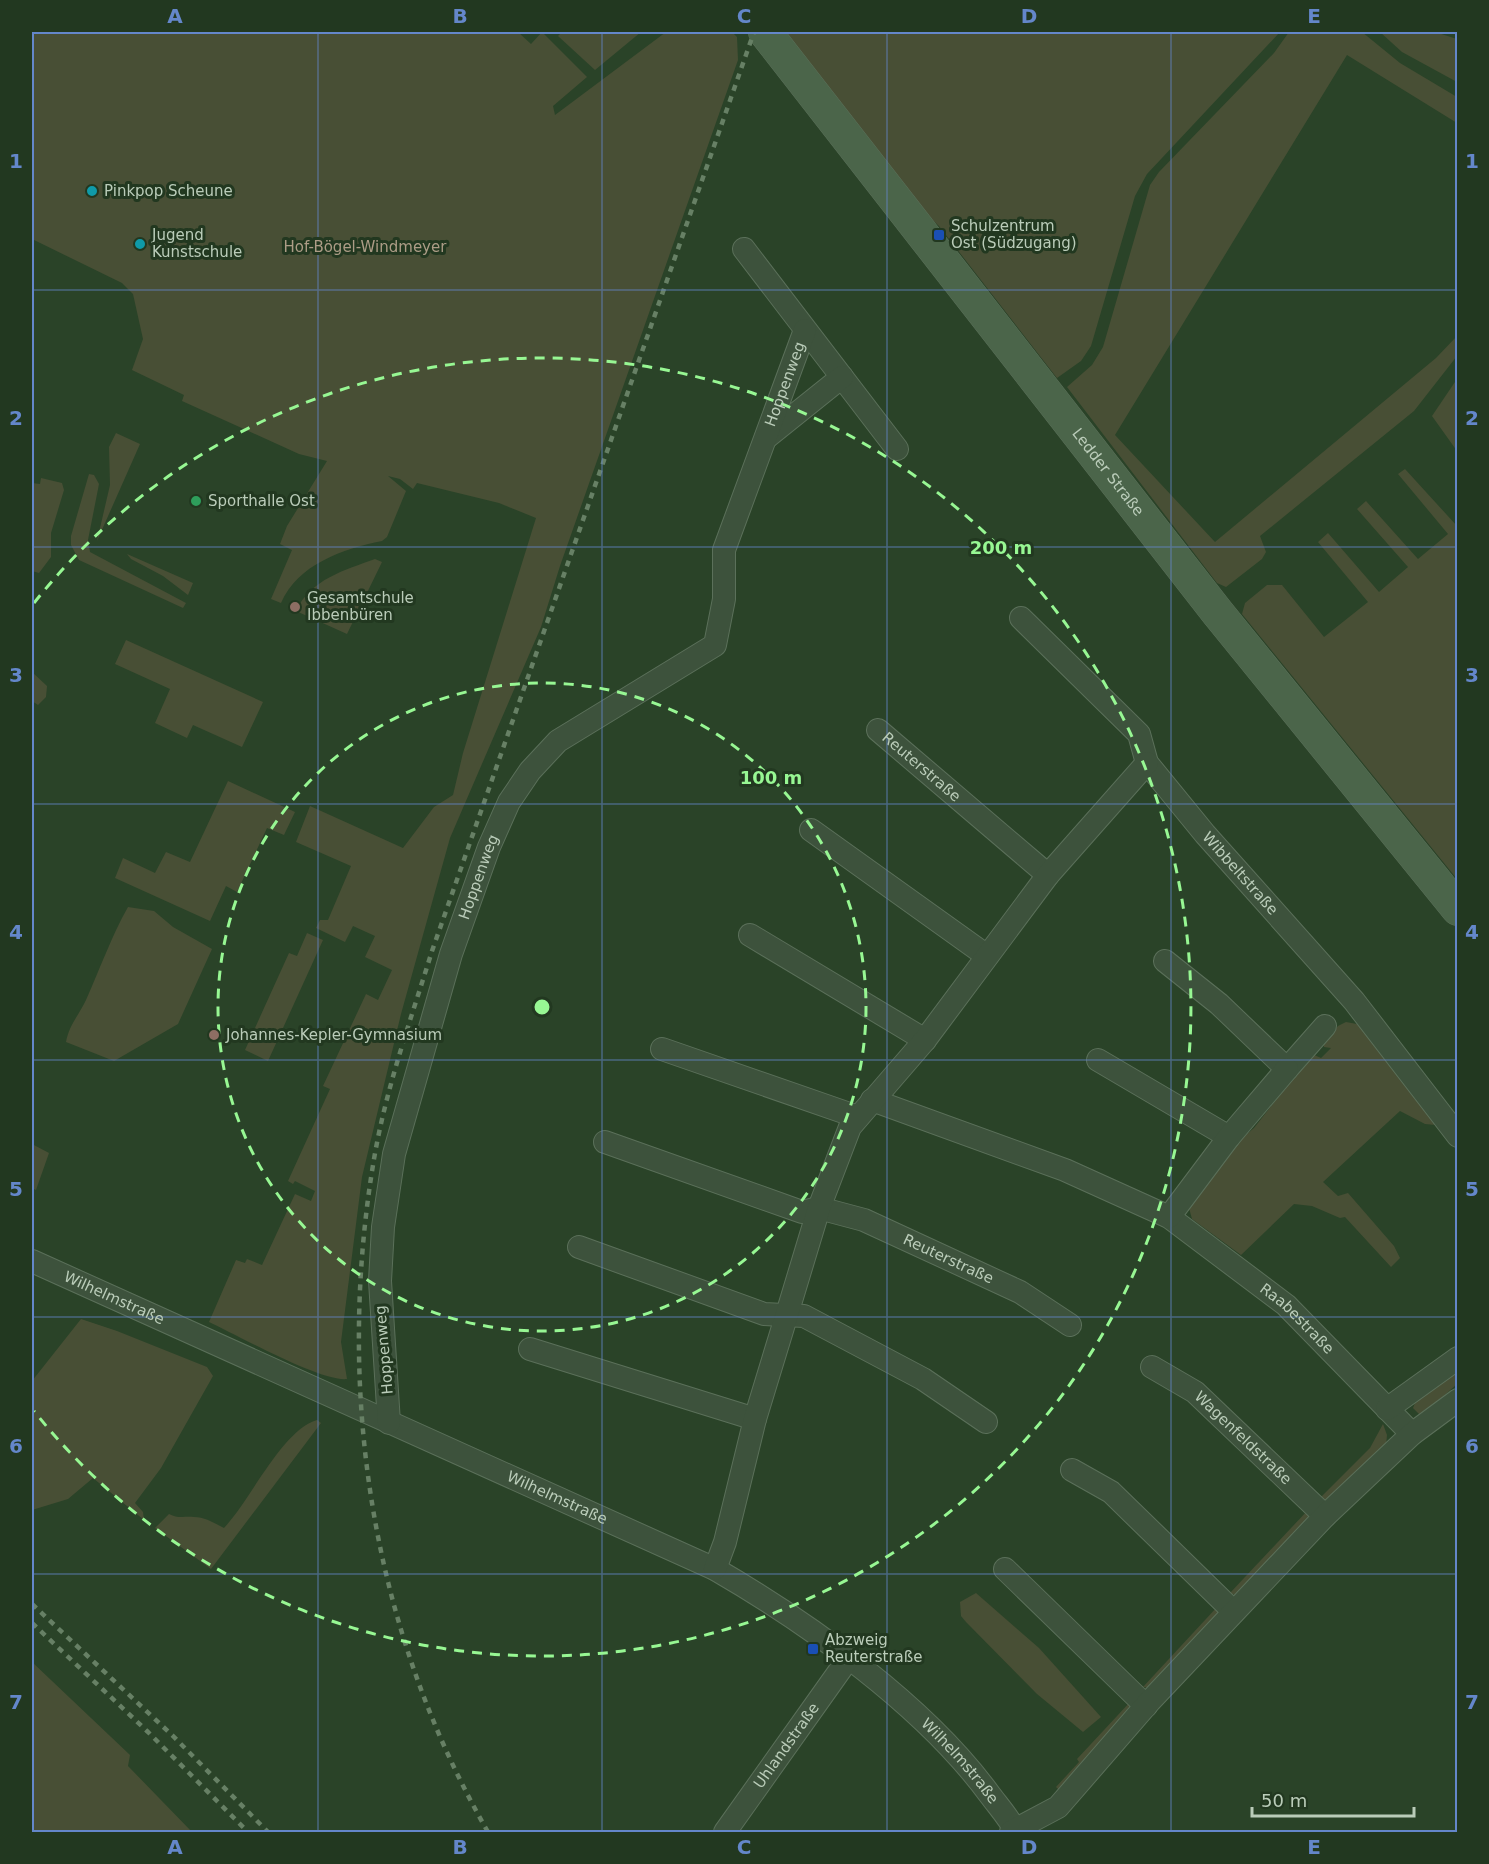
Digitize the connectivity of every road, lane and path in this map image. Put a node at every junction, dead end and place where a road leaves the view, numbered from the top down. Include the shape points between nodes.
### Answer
1 (765, 32) edge
2 (744, 249) dead end
3 (805, 330) junction
4 (842, 377) junction
5 (765, 439) junction
6 (897, 449) dead end
7 (1021, 618) dead end
8 (878, 729) dead end
9 (1147, 763) junction
10 (811, 830) dead end
11 (1048, 875) junction
12 (1458, 909) edge
13 (750, 935) dead end
14 (987, 956) junction
15 (1165, 961) dead end
16 (1325, 1026) dead end
17 (925, 1040) junction
18 (662, 1049) dead end
19 (1098, 1060) dead end
20 (1287, 1069) junction
21 (865, 1108) junction
22 (1458, 1136) edge
23 (1229, 1137) junction
24 (605, 1142) dead end
25 (819, 1208) junction
26 (1169, 1216) junction
27 (579, 1247) dead end
28 (32, 1261) edge
29 (786, 1314) junction
30 (1070, 1325) dead end
31 (530, 1348) dead end
32 (1458, 1358) edge
33 (1152, 1367) dead end
34 (1458, 1400) edge
35 (1388, 1409) junction
36 (755, 1419) junction
37 (987, 1422) dead end
38 (388, 1423) junction
39 (1412, 1434) junction
40 (1072, 1470) dead end
41 (1325, 1516) junction
42 (715, 1569) junction
43 (1005, 1569) dead end
44 (1233, 1611) junction
45 (848, 1659) junction
46 (1146, 1706) junction
47 (1014, 1831) edge
48 (725, 1833) edge

1 - 12 main road, Ledder Straße via 1210,603
2 - 3 street, Hoppenweg
3 - 4 street, Hoppenweg
3 - 5 street, Hoppenweg
4 - 5 street, Hoppenweg
4 - 6 street, Hoppenweg
5 - 38 street, Hoppenweg via 724,550 724,599 715,645 558,741 508,802 489,847 451,954 394,1154 380,1281
7 - 9 street, Wibbeltstraße via 1138,734
8 - 11 street, Reuterstraße
9 - 11 street
9 - 22 street, Wibbeltstraße via 1354,1001
10 - 14 street
11 - 14 street
13 - 17 street
14 - 17 street
15 - 20 street via 1219,1004
16 - 20 street
17 - 21 street
18 - 21 street
19 - 23 street
20 - 23 street
21 - 25 street via 850,1127
21 - 26 street, Raabestraße via 1065,1170
23 - 26 street
24 - 25 street, Reuterstraße via 802,1212
25 - 29 street
25 - 30 street, Reuterstraße via 864,1220 951,1258 1020,1292
26 - 35 street, Raabestraße via 1287,1305
27 - 29 street via 764,1314
28 - 38 street, Wilhelmstraße
29 - 36 street
29 - 37 street via 804,1316 923,1379
31 - 36 street
32 - 35 street
33 - 41 street, Wagenfeldstraße via 1195,1392
34 - 39 street
35 - 39 street, Raabestraße
36 - 42 street
38 - 42 street, Wilhelmstraße
39 - 41 street
40 - 44 street via 1111,1492
41 - 44 street
42 - 45 street, Wilhelmstraße via 760,1595
43 - 46 street
44 - 46 street
45 - 47 street, Wilhelmstraße via 926,1722 972,1770
45 - 48 street, Uhlandstraße
46 - 47 street via 1058,1807

